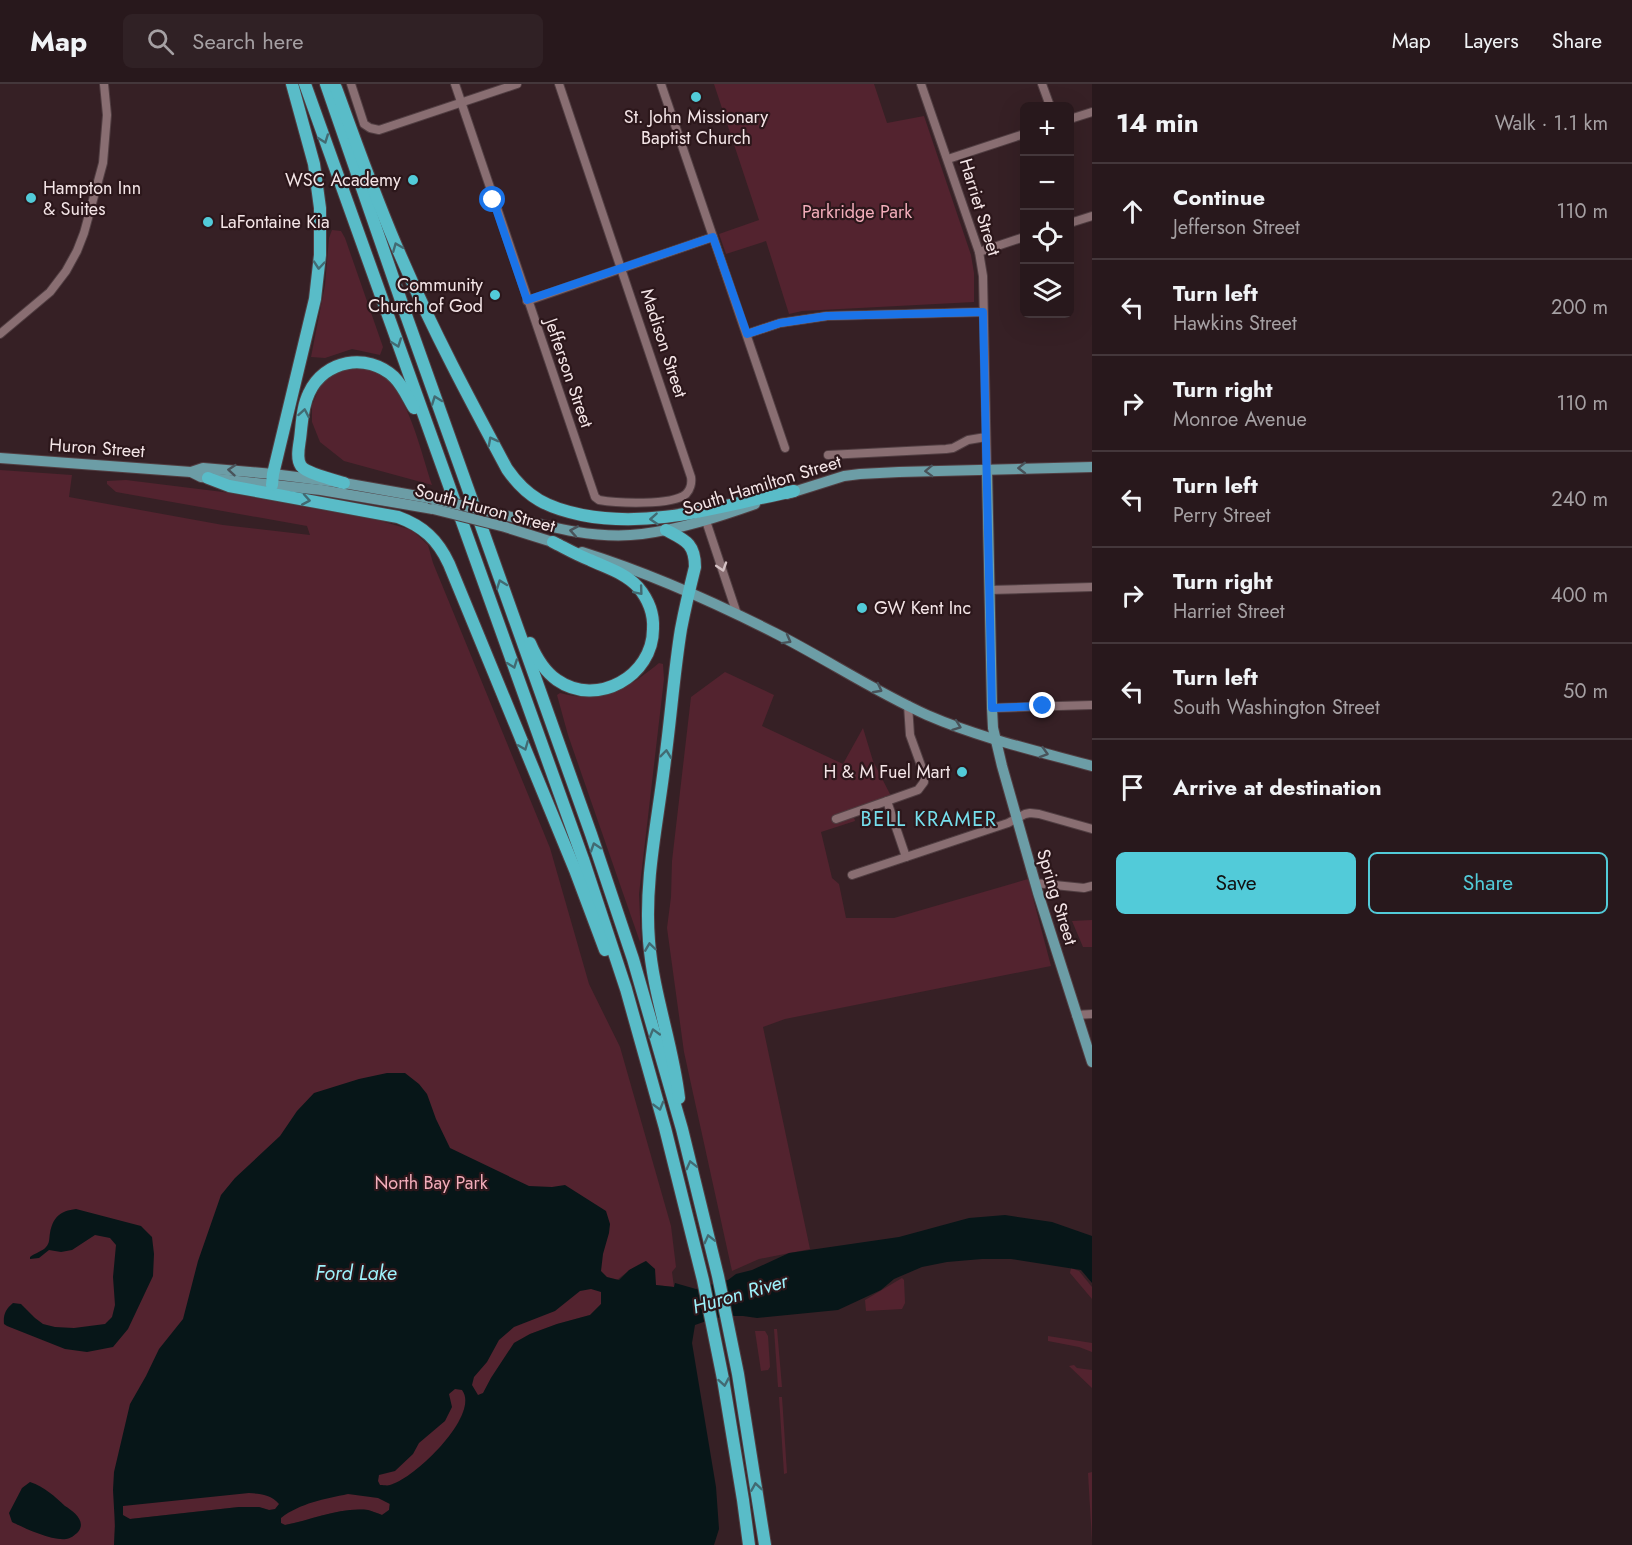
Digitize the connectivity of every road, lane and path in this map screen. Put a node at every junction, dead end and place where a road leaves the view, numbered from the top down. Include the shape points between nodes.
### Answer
1 (104, 84) edge
2 (292, 84) edge
3 (304, 84) edge
4 (326, 84) edge
5 (334, 84) edge
6 (351, 84) edge
7 (455, 84) edge
8 (517, 84) edge
9 (559, 84) edge
10 (661, 84) edge
11 (921, 84) edge
12 (1042, 84) edge
13 (1049, 102) edge
14 (461, 103) junction
15 (1092, 112) edge
16 (1074, 118) edge
17 (1020, 135) edge
18 (948, 159) junction
19 (1092, 216) edge
20 (1074, 222) edge
21 (713, 237) junction
22 (1020, 238) edge
23 (979, 252) junction
24 (621, 268) junction
25 (527, 300) junction
26 (983, 312) junction
27 (0, 334) edge
28 (747, 334) junction
29 (428, 431) junction
30 (986, 437) junction
31 (785, 448) dead end
32 (828, 455) dead end
33 (0, 458) edge
34 (1092, 467) edge
35 (987, 469) junction
36 (191, 472) junction
37 (691, 477) joint
38 (208, 478) junction
39 (273, 479) junction
40 (344, 483) junction
41 (794, 491) junction
42 (431, 504) junction
43 (706, 520) junction
44 (550, 527) joint
45 (666, 530) junction
46 (553, 542) junction
47 (1092, 587) edge
48 (989, 590) junction
49 (689, 592) junction
50 (510, 609) junction
51 (737, 614) junction
52 (908, 705) junction
53 (1092, 705) edge
54 (992, 708) junction
55 (995, 739) junction
56 (1092, 766) edge
57 (887, 801) junction
58 (1017, 818) junction
59 (836, 819) dead end
60 (1092, 830) edge
61 (906, 857) junction
62 (852, 875) dead end
63 (1035, 883) junction
64 (1092, 886) edge
65 (626, 990) junction
66 (1092, 1014) edge
67 (1076, 1015) junction
68 (1092, 1062) edge
69 (682, 1129) junction
70 (749, 1545) edge
71 (765, 1545) edge

1 - 27 street via 104,163 77,251 50,292
2 -> 39 highway via 314,164 320,208 320,255 315,299
3 -> 29 highway
50 -> 4 highway
41 -> 5 highway via 689,514 633,520 559,509 525,491 507,469 419,297
6 - 14 street via 364,124 379,130
7 - 14 street, Jefferson Street
8 - 14 street
9 - 24 street, Madison Street
10 - 21 street
11 - 18 street, Harriet Street
12 - 13 street
14 - 25 street, Jefferson Street
15 - 16 street
17 - 18 street
18 - 23 street, Harriet Street
19 - 20 street
21 - 24 street
21 - 28 street
22 - 23 street
23 - 26 street, Harriet Street
24 - 25 street
24 - 37 street, Madison Street
25 - 37 street, Jefferson Street via 595,497 634,503 671,499 687,494
26 - 28 street via 827,316 780,323
26 - 30 street, Harriet Street
28 - 31 street
40 -> 29 highway via 305,470 299,463 308,395 314,383 333,367 368,363 386,371 401,385
29 -> 65 highway via 583,859
30 - 32 street via 946,449
30 - 35 street, Harriet Street
33 - 36 main road, Huron Street
34 -> 35 main road, South Hamilton Street
35 -> 41 main road, South Hamilton Street via 860,474
35 - 48 main road, Harriet Street
36 - 38 main road, South Huron Street
39 -> 36 main road, South Huron Street via 203,468
38 - 39 main road, South Huron Street
38 -> 65 highway via 229,486 398,517 417,525 435,540 449,564 608,958
39 - 40 main road, South Huron Street
39 - 42 main road, South Huron Street
40 - 42 main road, South Huron Street
41 - 43 main road, South Hamilton Street
42 - 44 main road, South Huron Street, bridge via 500,514
42 - 46 main road, South Huron Street, bridge
43 - 45 main road, South Hamilton Street
43 -> 51 street
45 -> 44 main road, South Hamilton Street via 615,535
45 - 49 highway via 685,540 693,550 695,567
46 - 49 main road, South Huron Street
46 -> 50 highway via 637,586 654,621 646,658 631,677 608,688 567,686 546,670
47 - 48 street
48 - 54 main road, Harriet Street
49 - 51 main road, South Huron Street
69 -> 49 highway via 677,1078 649,943 648,889 677,655
69 -> 50 highway via 633,959
51 -> 52 main road, South Huron Street
52 -> 55 main road, South Huron Street
52 - 57 street via 910,735 924,782 918,790
53 - 54 street
54 - 55 main road, Harriet Street
55 -> 56 main road, South Huron Street
55 - 58 main road, Spring Street
57 - 59 street
57 - 61 street
58 - 60 street via 1039,814
58 - 61 street
58 - 63 main road, Spring Street
61 - 62 street
63 - 64 street
63 - 67 main road, Spring Street
65 -> 70 highway via 703,1280
66 - 67 street
67 - 68 main road, Spring Street
71 -> 69 highway via 728,1322

